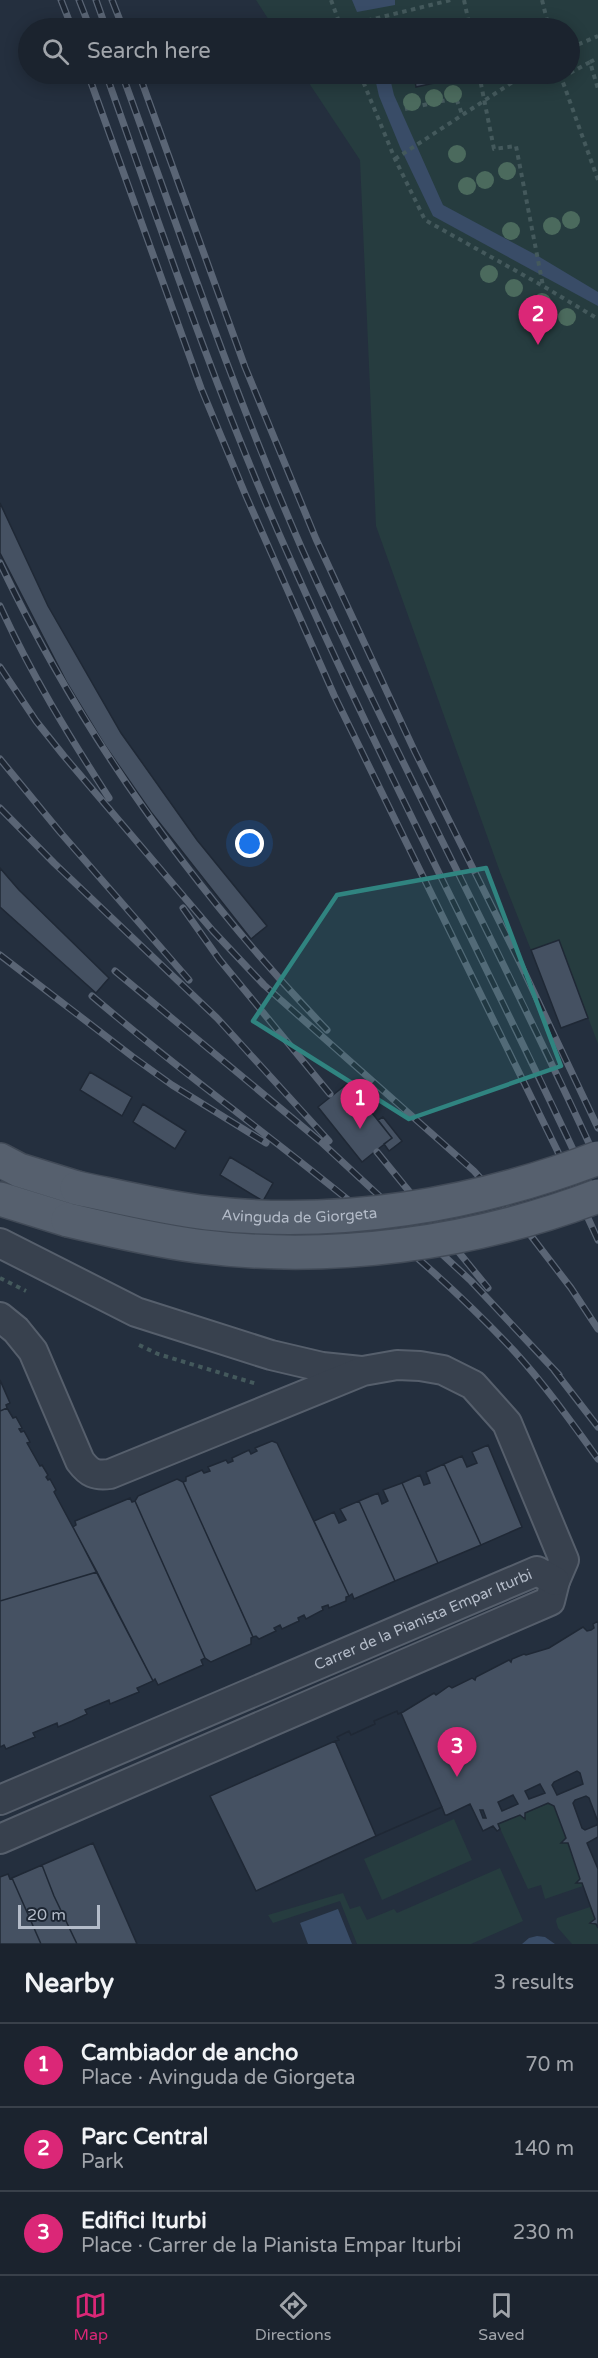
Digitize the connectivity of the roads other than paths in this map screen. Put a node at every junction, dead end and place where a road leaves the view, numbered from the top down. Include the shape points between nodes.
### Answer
1 (598, 1158) edge
2 (0, 1160) edge
3 (598, 1196) edge
4 (0, 1199) edge
5 (0, 1243) edge
6 (0, 1317) edge
7 (271, 1355) junction
8 (363, 1371) junction
9 (291, 1401) junction
10 (555, 1581) junction
11 (221, 1706) junction
12 (173, 1726) junction
13 (236, 1737) junction
14 (187, 1758) junction
15 (0, 1800) edge
16 (0, 1839) edge

1 - 2 main road, Avinguda de Giorgeta, bridge via 547,1178 487,1194 376,1214 265,1216 207,1213 77,1188
3 - 4 main road, bridge via 523,1221 416,1244 293,1252 217,1248 154,1239 68,1221
5 - 7 street via 136,1312
6 - 9 street via 33,1351 80,1461 97,1476
7 - 8 street via 322,1367
7 - 9 street via 297,1376 298,1389
8 - 9 street
8 - 10 street via 397,1365 420,1366 443,1370 473,1385 507,1423 564,1560
10 - 11 street, Carrer de la Pianista Empar Iturbi via 537,1571
10 - 13 street, Carrer de la Pianista Empar Iturbi via 550,1601
11 - 12 street, Carrer de la Pianista Empar Iturbi
11 - 13 street via 221,1724
12 - 14 street via 186,1740
12 - 15 street, Carrer de la Pianista Empar Iturbi
13 - 14 street, Carrer de la Pianista Empar Iturbi
14 - 16 street, Carrer de la Pianista Empar Iturbi

